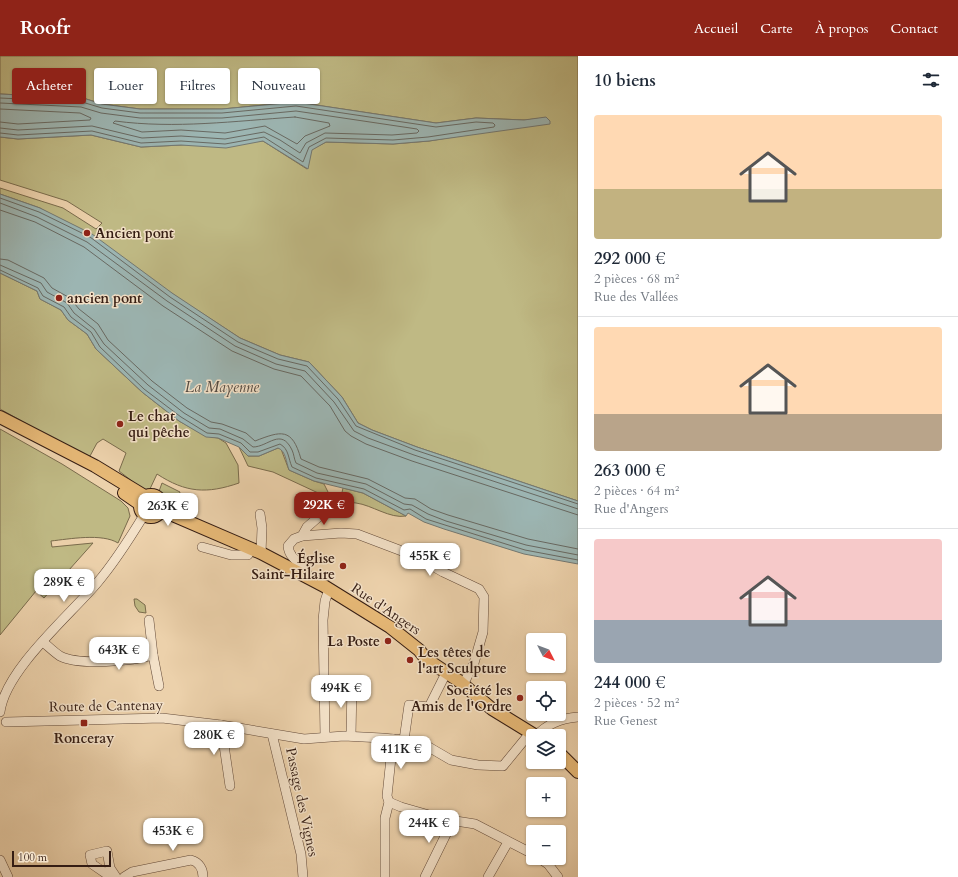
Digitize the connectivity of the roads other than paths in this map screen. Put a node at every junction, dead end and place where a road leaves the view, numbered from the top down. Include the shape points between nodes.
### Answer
1 (0, 417) edge
2 (143, 505) junction
3 (343, 508) dead end
4 (162, 509) junction
5 (260, 514) dead end
6 (302, 536) junction
7 (202, 547) dead end
8 (256, 551) junction
9 (307, 576) junction
10 (329, 589) junction
11 (149, 620) dead end
12 (43, 642) junction
13 (153, 655) junction
14 (446, 673) junction
15 (352, 683) dead end
16 (463, 685) junction
17 (159, 686) dead end
18 (0, 712) edge
19 (578, 717) edge
20 (2, 721) edge
21 (221, 725) junction
22 (544, 729) edge
23 (526, 730) edge
24 (272, 734) junction
25 (325, 736) junction
26 (351, 736) junction
27 (393, 739) junction
28 (404, 740) junction
29 (526, 743) edge
30 (566, 760) edge
31 (578, 772) edge
32 (230, 786) dead end
33 (389, 802) junction
34 (453, 820) junction
35 (508, 842) junction
36 (526, 851) edge
37 (0, 860) edge
38 (549, 865) edge
39 (8, 877) edge
40 (124, 877) edge
41 (203, 877) edge
42 (303, 877) edge
43 (385, 877) edge
44 (425, 877) edge
45 (488, 877) edge
46 (558, 877) edge

1 - 2 main road via 95,466
2 - 4 main road via 154,517
2 - 4 main road, Rue d'Angers via 157,497
2 - 12 street via 97,583
3 - 6 street via 331,506 307,527
4 - 8 main road, Rue d'Angers
5 - 8 street via 262,528
6 - 9 street via 294,539 288,546 288,552 306,569
6 - 16 street via 341,533 367,537 415,556 479,589 484,597 483,632 479,649
7 - 8 street via 231,555 248,556
8 - 9 main road, Rue d'Angers
9 - 10 main road, Rue d'Angers
10 - 14 main road, Rue d'Angers via 390,627
10 - 25 street via 323,620
11 - 13 street
12 - 13 street via 60,656 68,659 107,662
12 - 18 street via 12,681
13 - 17 street
14 - 16 main road, Rue d'Angers
14 - 28 street via 430,707 409,705
15 - 26 street
16 - 23 main road, Rue d'Angers via 492,709
19 - 22 street via 568,718
20 - 21 street, Route de Cantenay via 162,718
21 - 24 street, Route de Cantenay
21 - 32 street
24 - 25 street, Route de Cantenay via 304,739
24 - 42 street, Passage des Vignes via 301,854
25 - 26 street, Route de Cantenay
26 - 27 street, Route de Cantenay
27 - 28 street, Route de Cantenay
27 - 33 street via 387,796
28 - 29 street, Route de Cantenay via 427,746 451,760 502,766
30 - 31 main road
33 - 34 street
33 - 43 street via 385,818
34 - 35 street via 475,824
34 - 44 street
35 - 36 street
35 - 45 street
37 - 39 street
38 - 46 street
40 - 41 street via 132,872 191,860 199,864

